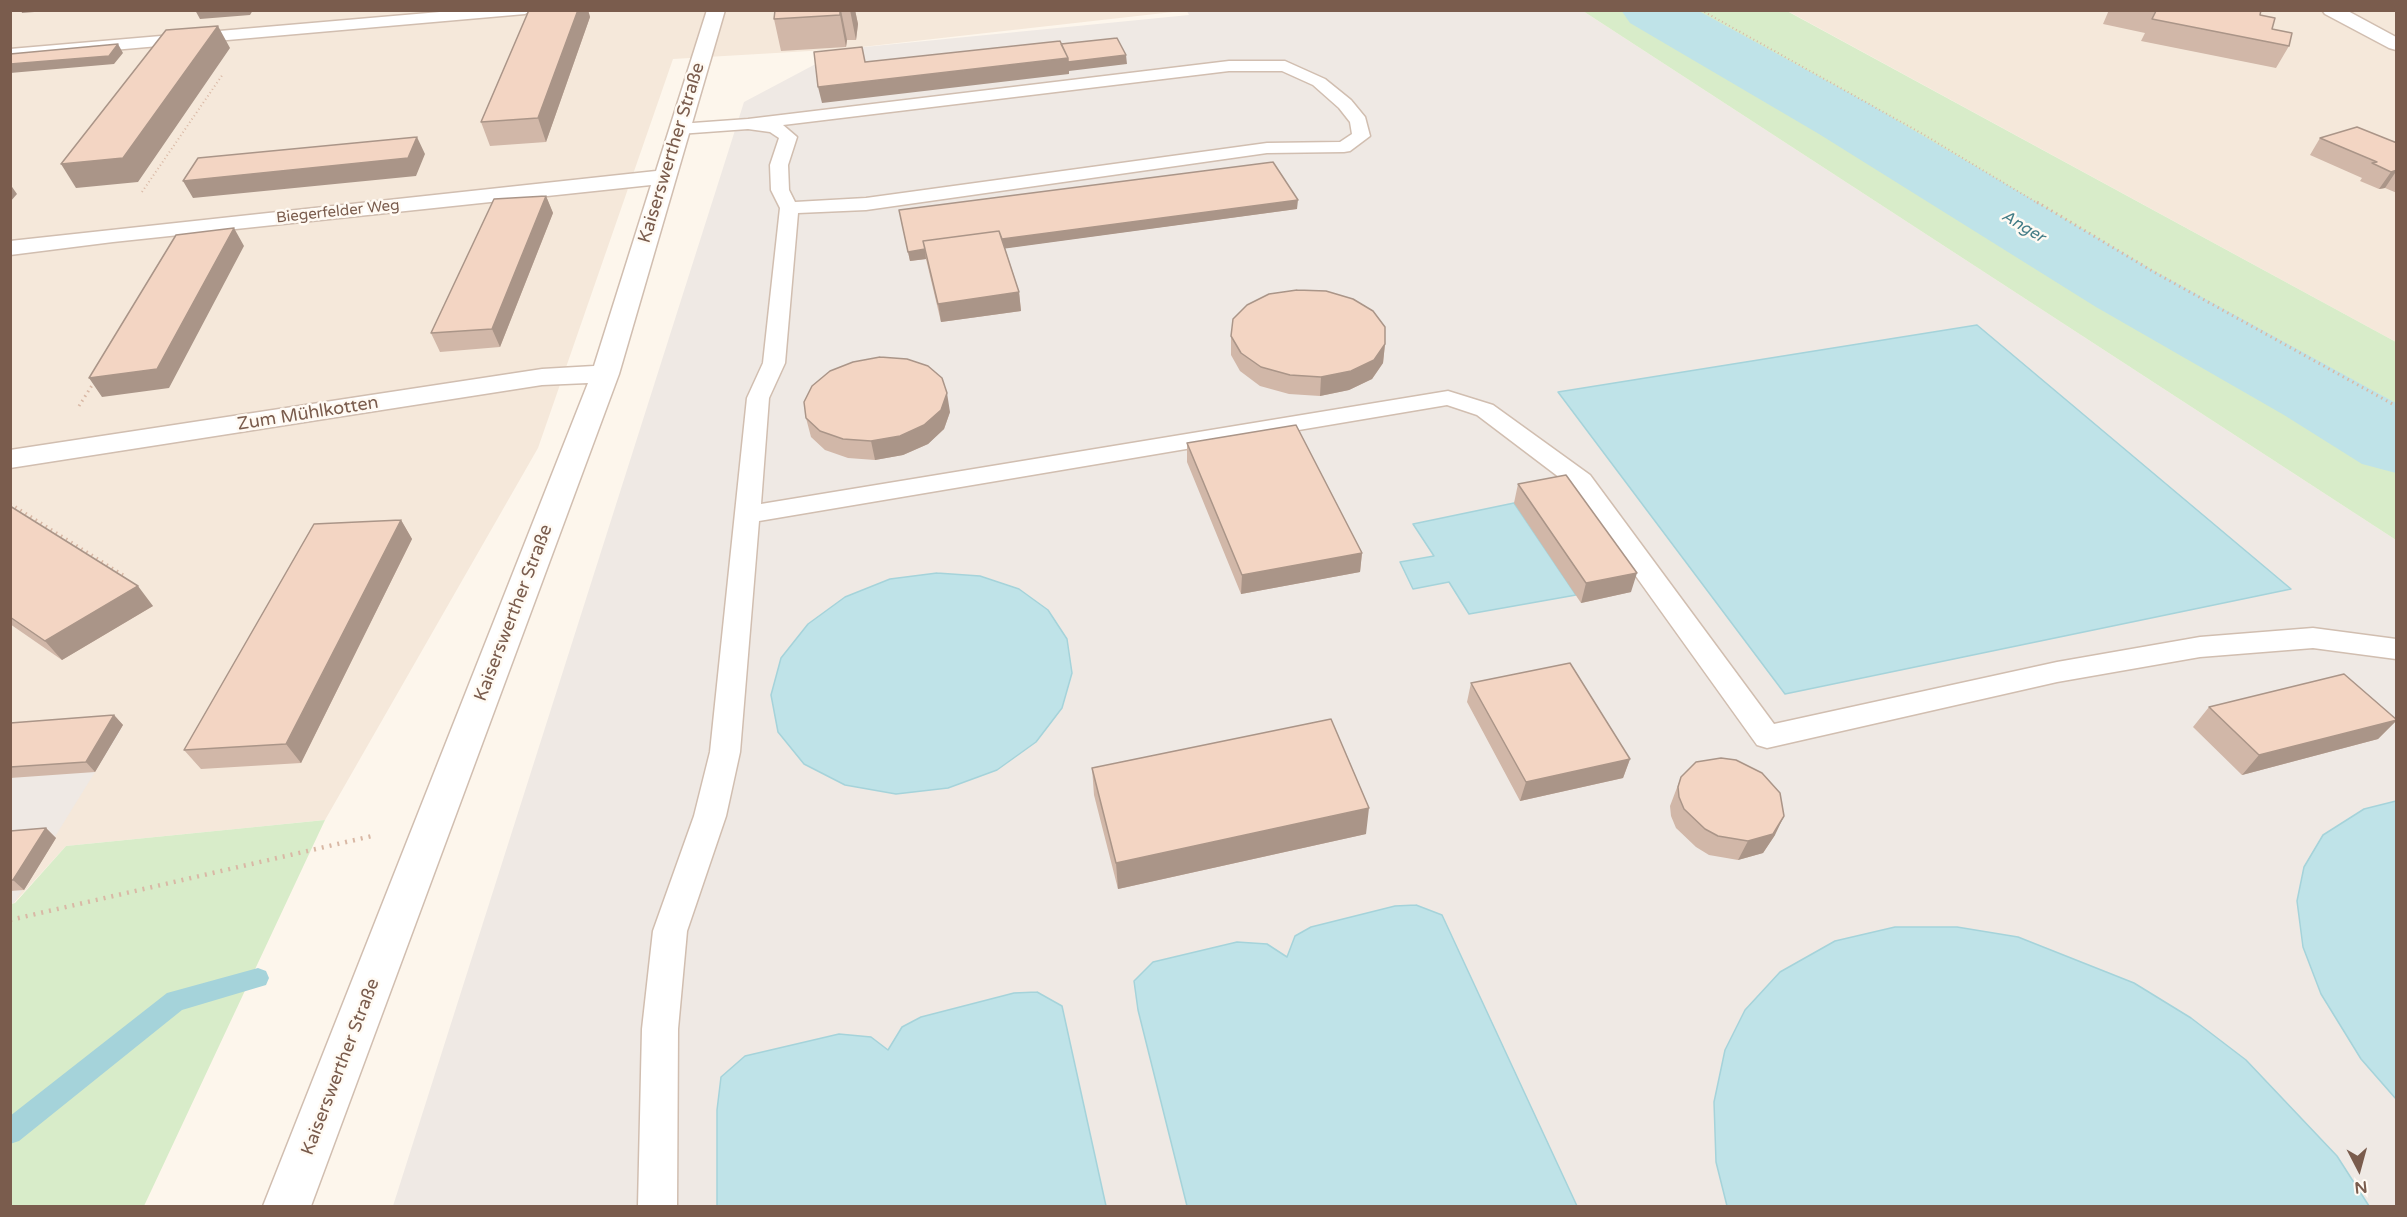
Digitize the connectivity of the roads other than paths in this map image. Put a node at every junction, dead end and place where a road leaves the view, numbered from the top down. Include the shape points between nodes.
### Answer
1 (525, 10) edge
2 (716, 10) edge
3 (2331, 10) edge
4 (2397, 44) edge
5 (10, 54) edge
6 (748, 124) junction
7 (679, 129) junction
8 (665, 177) junction
9 (789, 208) junction
10 (10, 248) edge
11 (605, 374) junction
12 (10, 459) edge
13 (746, 515) junction
14 (2397, 649) edge
15 (288, 1206) edge
16 (657, 1206) edge

1 - 5 lane
2 - 7 street, Kaiserswerther Straße
3 - 4 street
6 - 7 lane
6 - 9 lane via 775,127 788,137 779,165 780,190
6 - 9 lane via 1229,66 1285,66 1319,82 1359,121 1361,136 1344,147 1267,148 866,204
7 - 8 street, Kaiserswerther Straße
8 - 10 street, Biegerfelder Weg
8 - 11 street, Kaiserswerther Straße
9 - 13 lane via 774,363 758,398
11 - 12 street, Zum Mühlkotten via 542,377
11 - 15 street, Kaiserswerther Straße
13 - 14 lane via 1448,398 1485,410 1581,481 1767,736 2057,672 2200,647 2313,638
13 - 16 lane via 724,752 710,816 670,931 660,1029

